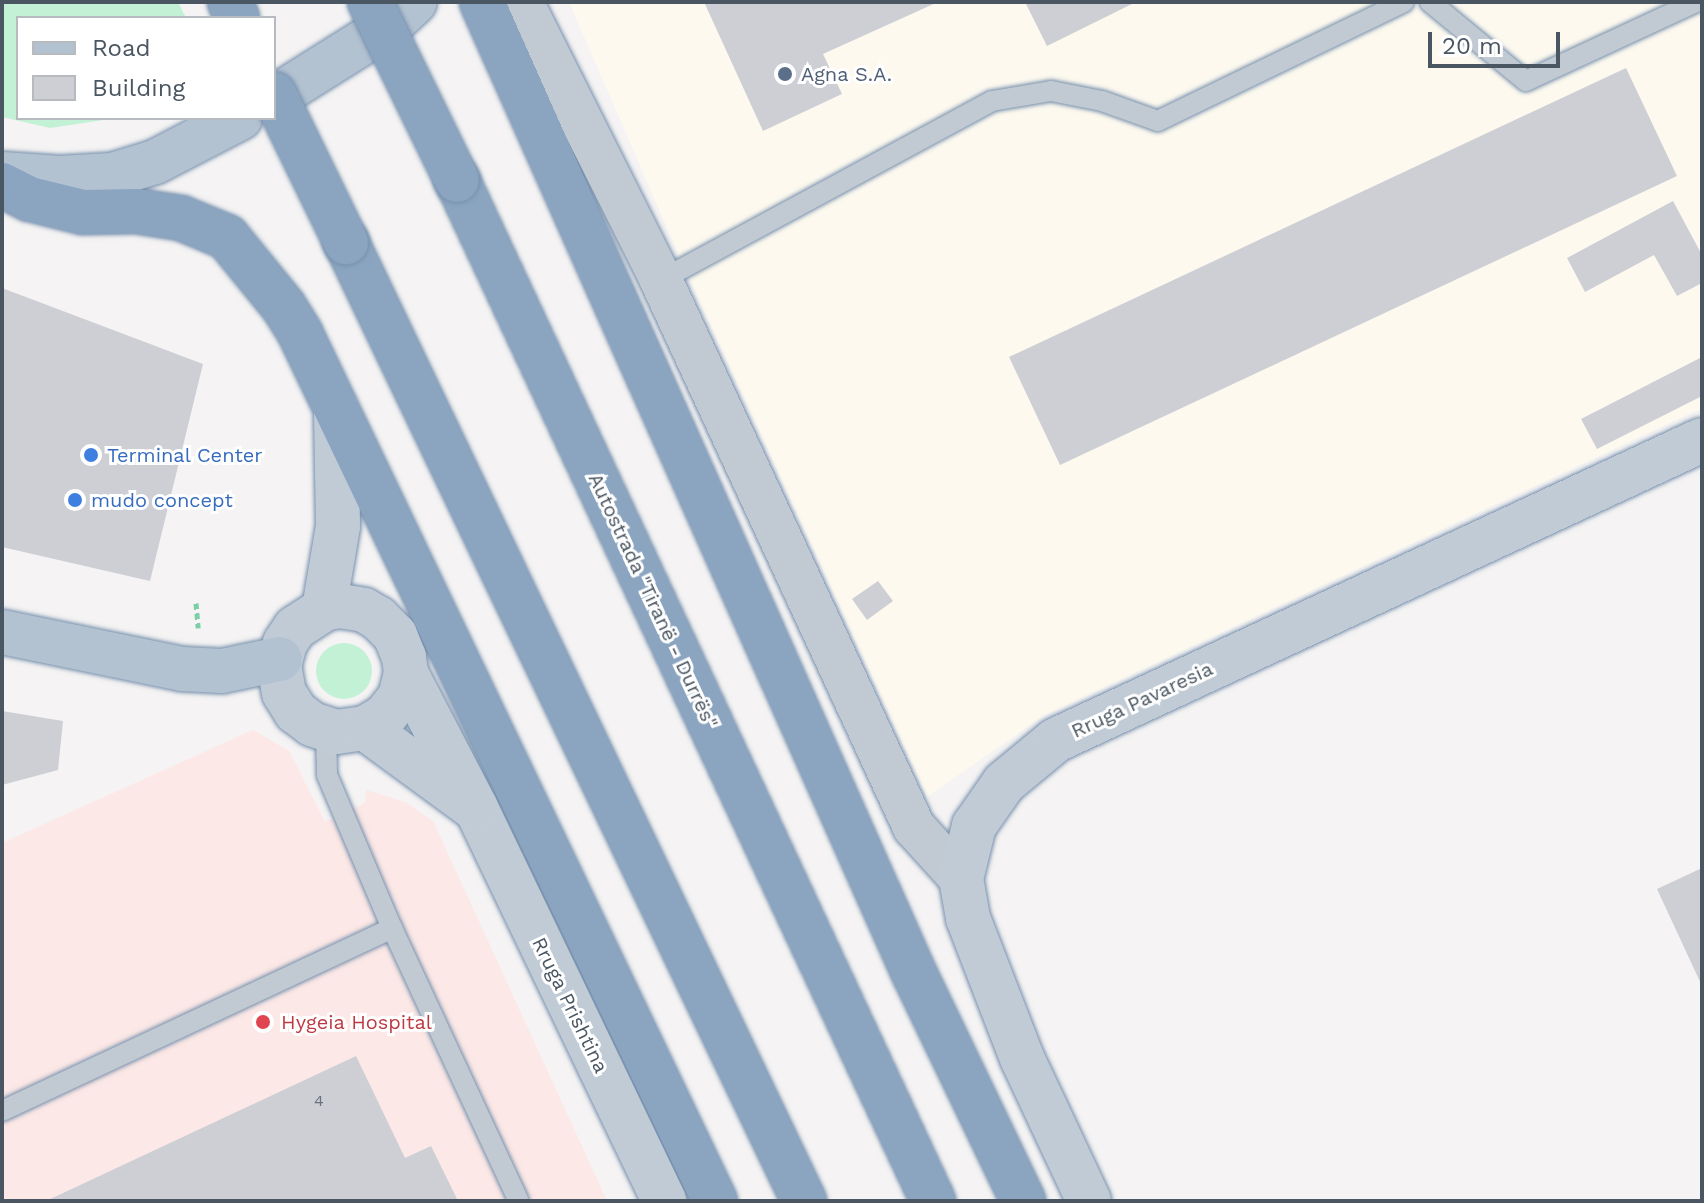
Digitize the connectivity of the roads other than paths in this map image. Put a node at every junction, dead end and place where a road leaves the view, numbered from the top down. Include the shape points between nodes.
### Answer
1 (370, 2) edge
2 (415, 2) edge
3 (482, 2) edge
4 (522, 2) edge
5 (1404, 2) edge
6 (1430, 2) edge
7 (1696, 2) edge
8 (276, 95) edge
9 (276, 100) edge
10 (236, 120) edge
11 (2, 174) edge
12 (2, 185) edge
13 (661, 280) junction
14 (336, 408) junction
15 (1702, 440) edge
16 (324, 609) junction
17 (2, 632) edge
18 (280, 659) junction
19 (406, 673) junction
20 (346, 729) junction
21 (476, 808) junction
22 (961, 879) junction
23 (392, 928) junction
24 (2, 1111) edge
25 (519, 1201) edge
26 (664, 1201) edge
27 (715, 1201) edge
28 (804, 1201) edge
29 (933, 1201) edge
30 (1023, 1201) edge
31 (1089, 1201) edge

1 - 29 highway, Autostrada "Tiranë - Durrës", bridge
2 - 8 main road via 389,26
3 - 30 highway via 914,973
4 - 13 street
5 - 13 lane via 1158,121 1102,101 1051,91 992,101
6 - 7 lane via 1526,81
9 - 28 highway, bridge
10 - 11 main road via 155,162 112,175
12 - 14 highway via 30,199 83,212 136,211 181,218 227,237 284,307
13 - 22 street via 914,827
14 - 16 main road via 338,526
14 - 27 highway
15 - 22 main road, Rruga Pavaresia via 1056,740 1004,783 974,826
16 - 18 main road via 295,628
16 - 19 main road, Rruga Prishtina via 356,607 378,618 399,642
17 - 18 main road via 182,669 222,671
18 - 20 main road, Rruga Prishtina via 280,680 301,717
19 - 20 main road via 390,711
19 - 21 main road, Rruga Prishtina
20 - 21 main road, Rruga Prishtina
20 - 23 lane via 327,775
21 - 26 main road, Rruga Prishtina
22 - 31 main road, Rruga Pavaresia via 984,966
23 - 24 lane
23 - 25 lane

